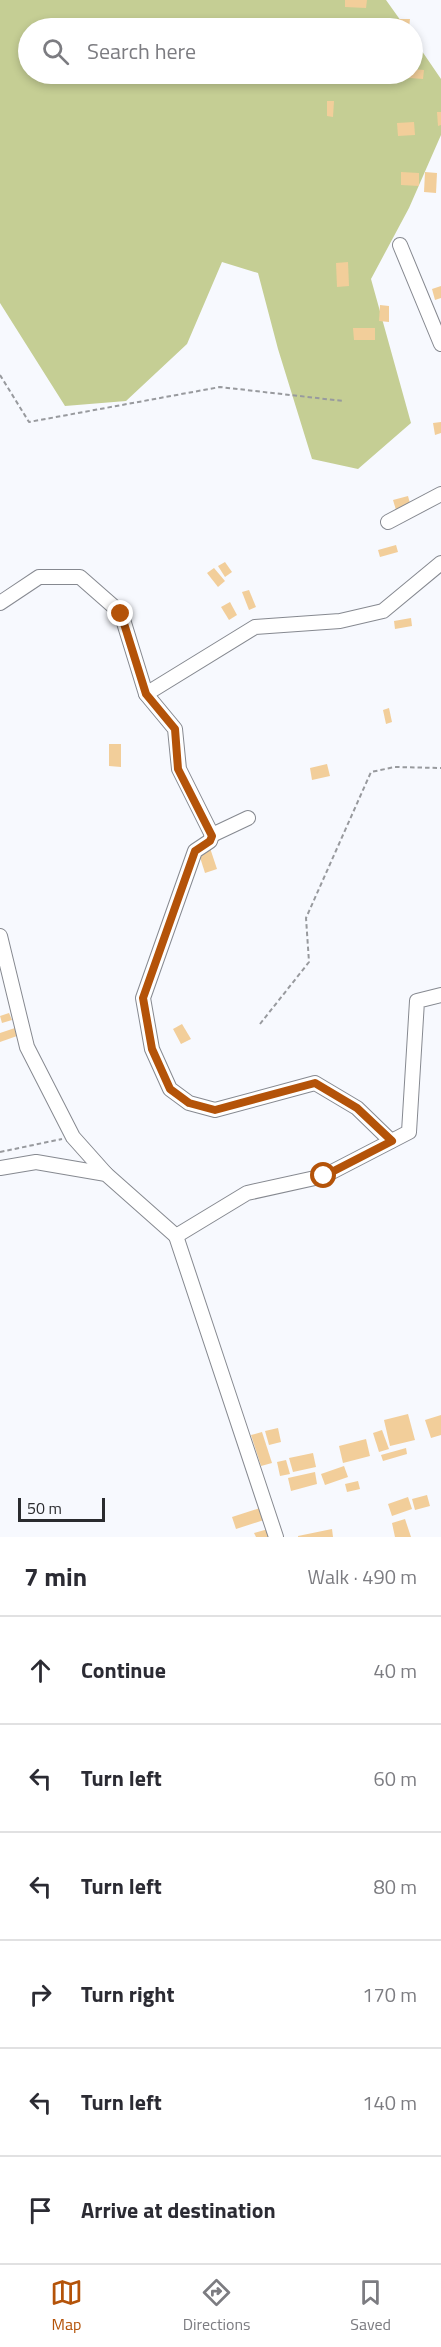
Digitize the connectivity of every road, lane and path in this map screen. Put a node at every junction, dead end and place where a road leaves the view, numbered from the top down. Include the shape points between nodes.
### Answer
1 (400, 245) dead end
2 (441, 344) edge
3 (0, 375) edge
4 (343, 400) dead end
5 (441, 494) edge
6 (388, 522) dead end
7 (441, 563) edge
8 (0, 603) edge
9 (146, 694) junction
10 (441, 768) edge
11 (248, 818) dead end
12 (212, 836) junction
13 (0, 936) edge
14 (441, 994) edge
15 (260, 1024) dead end
16 (73, 1137) junction
17 (392, 1141) junction
18 (0, 1152) edge
19 (0, 1168) edge
20 (106, 1174) junction
21 (176, 1236) junction
22 (276, 1537) edge

1 - 2 street
3 - 4 path via 29,422 220,387
5 - 6 street
7 - 9 street via 383,611 340,621 255,627
8 - 9 street via 39,577 80,577 121,614
9 - 12 street via 175,729 178,769
10 - 15 path via 395,767 371,772 306,918 309,962
11 - 12 street
12 - 17 street via 195,851 143,998 152,1049 170,1089 189,1103 215,1110 315,1083 357,1108
13 - 16 street via 27,1047
14 - 17 street via 417,1001 409,1132
16 - 18 path
16 - 20 street
17 - 21 street via 324,1176 247,1193
19 - 20 street via 36,1162
20 - 21 street
21 - 22 street

